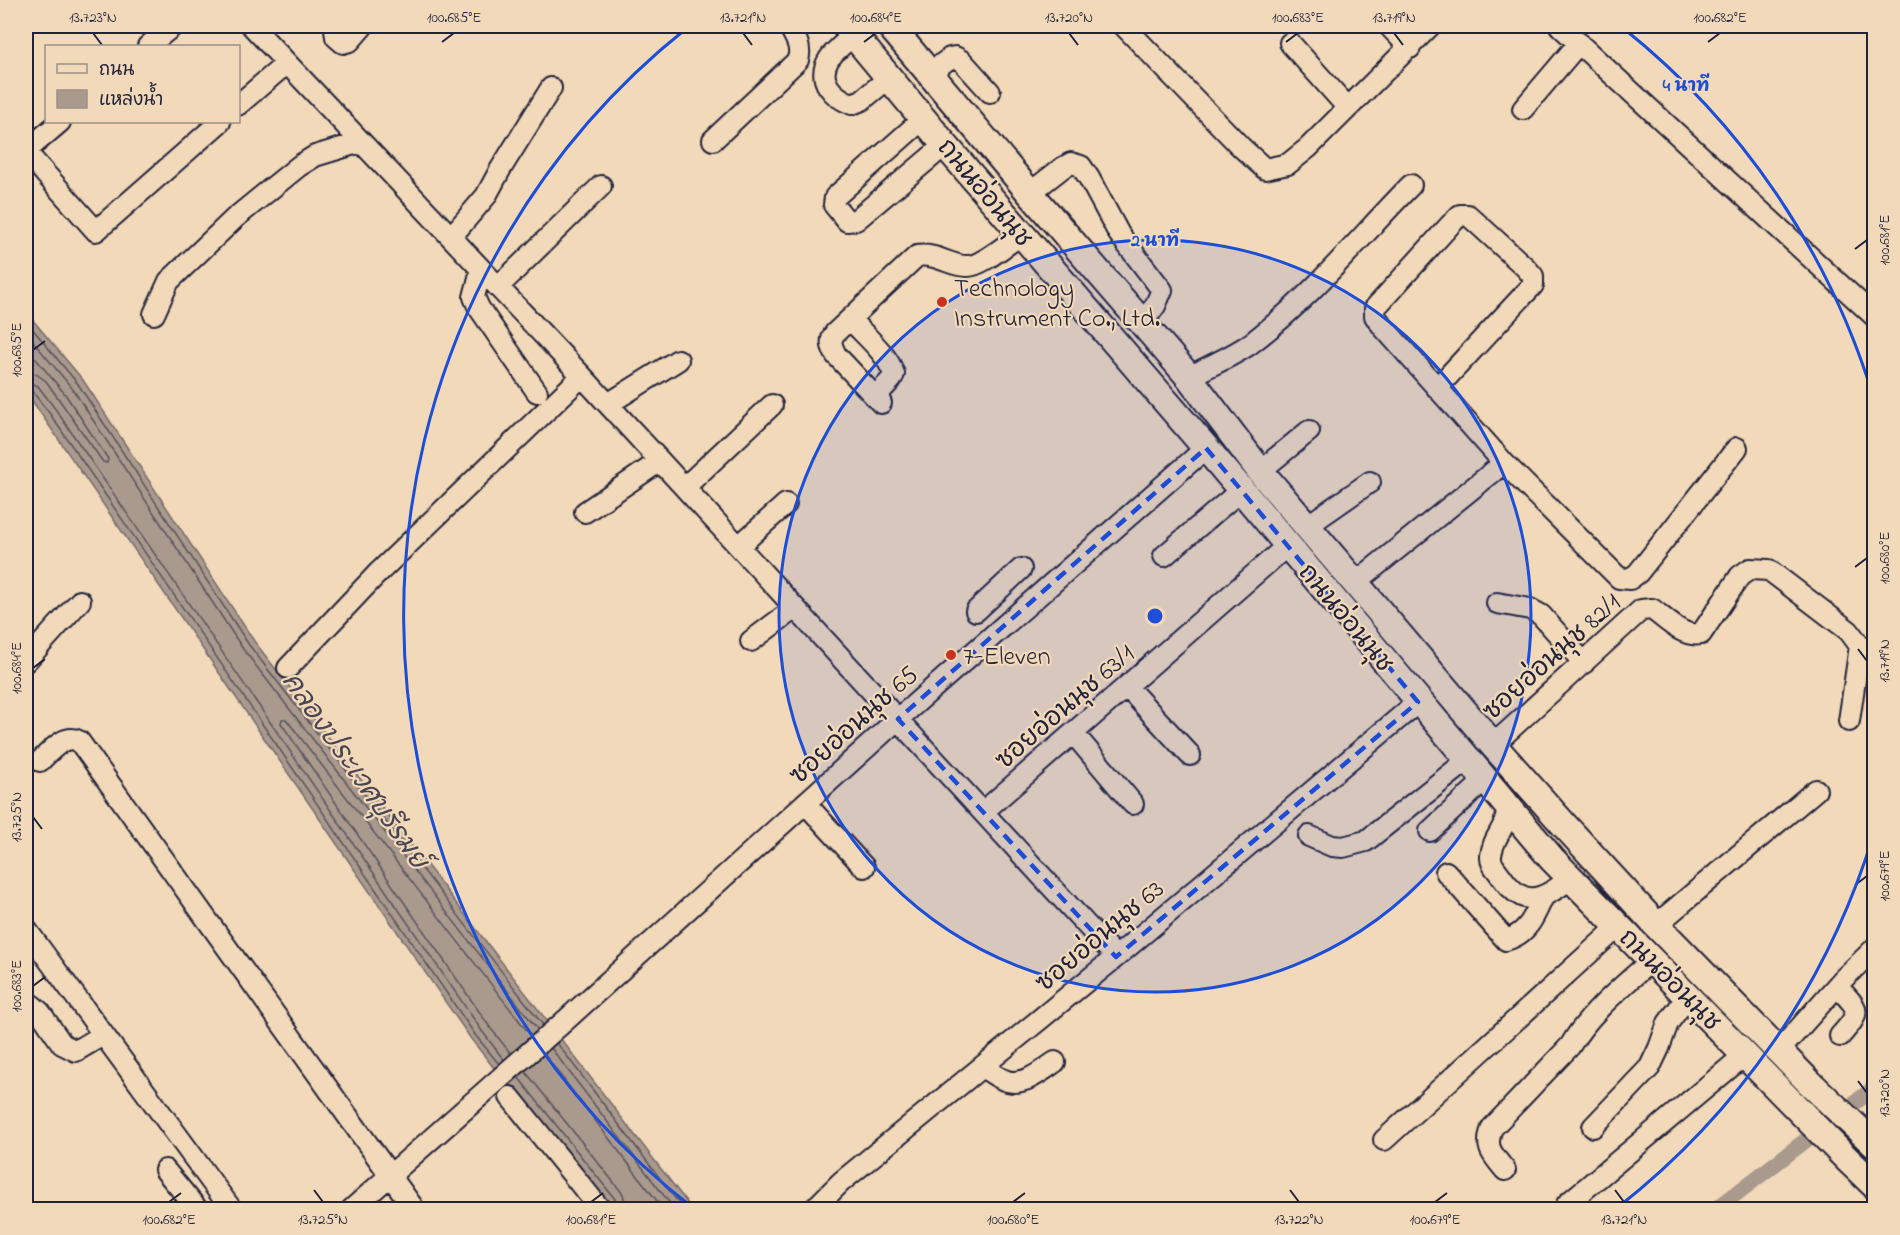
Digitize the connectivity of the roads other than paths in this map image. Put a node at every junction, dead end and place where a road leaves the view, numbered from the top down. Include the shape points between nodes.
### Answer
1 (172, 26) edge
2 (252, 26) edge
3 (337, 26) edge
4 (363, 26) edge
5 (789, 26) edge
6 (890, 26) edge
7 (1124, 26) edge
8 (1389, 26) edge
9 (1430, 26) edge
10 (1560, 26) edge
11 (850, 30) edge
12 (1290, 43) dead end
13 (1579, 43) junction
14 (149, 45) edge
15 (1410, 48) junction
16 (287, 63) junction
17 (930, 73) junction
18 (890, 77) junction
19 (551, 88) dead end
20 (990, 92) dead end
21 (240, 103) edge
22 (1348, 108) junction
23 (1523, 109) dead end
24 (923, 119) junction
25 (59, 123) edge
26 (219, 123) edge
27 (713, 140) dead end
28 (361, 142) junction
29 (945, 145) junction
30 (26, 151) edge
31 (1001, 158) junction
32 (975, 180) junction
33 (1411, 184) dead end
34 (601, 186) dead end
35 (1030, 193) junction
36 (1022, 235) junction
37 (451, 237) junction
38 (481, 270) junction
39 (498, 287) junction
40 (154, 314) dead end
41 (1875, 316) edge
42 (850, 319) junction
43 (1143, 322) junction
44 (678, 360) dead end
45 (582, 376) junction
46 (1189, 376) junction
47 (1437, 388) junction
48 (537, 392) dead end
49 (608, 404) junction
50 (772, 405) dead end
51 (1228, 429) junction
52 (1309, 431) dead end
53 (1206, 448) junction
54 (1737, 448) dead end
55 (660, 461) junction
56 (1504, 463) junction
57 (1260, 471) junction
58 (1371, 482) dead end
59 (685, 487) junction
60 (1241, 490) junction
61 (786, 504) dead end
62 (585, 512) dead end
63 (1307, 526) junction
64 (1288, 545) junction
65 (739, 546) junction
66 (1164, 556) dead end
67 (1021, 569) dead end
68 (1355, 583) junction
69 (1000, 588) junction
70 (80, 601) dead end
71 (1497, 603) dead end
72 (795, 608) junction
73 (976, 611) dead end
74 (1022, 611) junction
75 (752, 641) dead end
76 (26, 661) edge
77 (1584, 663) junction
78 (288, 668) dead end
79 (1127, 687) junction
80 (1418, 702) junction
81 (898, 719) junction
82 (1849, 721) dead end
83 (1074, 734) junction
84 (1493, 745) junction
85 (1190, 754) dead end
86 (1468, 760) junction
87 (40, 761) dead end
88 (1485, 780) junction
89 (1816, 790) dead end
90 (805, 803) junction
91 (1133, 804) dead end
92 (1508, 808) junction
93 (984, 811) junction
94 (1430, 831) dead end
95 (1309, 836) dead end
96 (864, 867) dead end
97 (1446, 872) dead end
98 (1571, 879) junction
99 (1543, 897) junction
100 (1656, 925) junction
101 (1618, 927) junction
102 (26, 929) edge
103 (1875, 949) edge
104 (1116, 957) junction
105 (1652, 960) junction
106 (1837, 986) junction
107 (1688, 996) junction
108 (32, 1005) dead end
109 (103, 1035) junction
110 (1840, 1036) dead end
111 (1779, 1051) junction
112 (1746, 1054) junction
113 (1055, 1062) dead end
114 (982, 1067) junction
115 (510, 1097) dead end
116 (1593, 1127) dead end
117 (1384, 1140) dead end
118 (1871, 1141) edge
119 (165, 1170) dead end
120 (1505, 1170) dead end
121 (390, 1176) junction
122 (1875, 1185) edge
123 (1567, 1204) dead end
124 (198, 1209) edge
125 (232, 1209) edge
126 (351, 1209) edge
127 (415, 1209) edge
128 (601, 1209) edge
129 (813, 1209) edge

1 - 14 street
2 - 16 street
3 - 4 street via 336,37 342,43 350,41
5 - 27 street via 799,43 798,60
6 - 17 main road, ถนนอ่อนนุช
7 - 22 street via 1265,169 1288,164
8 - 15 street
9 - 15 street
10 - 13 street
11 - 18 main road, ถนนอ่อนนุช
11 - 18 street via 826,67 825,79 831,92 852,104
12 - 22 street
13 - 23 street
13 - 41 street
15 - 22 street
16 - 21 street
16 - 28 street
17 - 20 street via 955,57
17 - 31 main road, ถนนอ่อนนุช
18 - 24 main road, ถนนอ่อนนุช
19 - 37 street via 486,196
24 - 29 main road, ถนนอ่อนนุช
24 - 29 street via 835,197 834,204 848,221 856,220
25 - 30 street
26 - 30 street via 96,231
28 - 37 street
28 - 40 street via 315,156 235,218 169,281
29 - 32 main road, ถนนอ่อนนุช
31 - 32 main road
31 - 35 main road, ถนนอ่อนนุช
32 - 36 main road, ถนนอ่อนนุช
33 - 46 street via 1308,293 1265,332 1227,358
34 - 39 street
35 - 43 main road, ถนนอ่อนนุช
35 - 43 street via 1071,163 1081,166 1119,234 1162,290
36 - 42 street via 968,266 928,254 917,256
36 - 53 main road, ถนนอ่อนนุช
37 - 38 street
38 - 39 street
38 - 48 street via 476,302
39 - 45 street
42 - 42 street via 894,374 878,400 832,346 831,339
43 - 46 main road, ถนนอ่อนนุช
44 - 49 street
45 - 49 street
45 - 78 street via 376,575
46 - 51 main road, ถนนอ่อนนุช
47 - 47 street via 1533,285 1533,276 1525,267 1468,215 1460,215 1375,308 1375,316
47 - 56 street
49 - 55 street
50 - 59 street
51 - 53 main road
51 - 57 main road, ถนนอ่อนนุช
52 - 57 street
53 - 60 main road, ถนนอ่อนนุช
53 - 74 street, ซอยอ่อนนุช 65
54 - 56 street via 1630,579 1619,578
55 - 59 street
55 - 62 street
56 - 68 street
57 - 63 main road, ถนนอ่อนนุช
58 - 63 street
59 - 65 street
60 - 64 main road, ถนนอ่อนนุช
60 - 66 street
61 - 65 street
63 - 68 main road, ถนนอ่อนนุช
64 - 79 street, ซอยอ่อนนุช 63/1
64 - 80 main road, ถนนอ่อนนุช
65 - 72 street
67 - 69 street
68 - 84 main road, ถนนอ่อนนุช
69 - 73 street
69 - 74 street
70 - 76 street
71 - 77 street via 1541,615
72 - 75 street
72 - 81 street
74 - 81 street, ซอยอ่อนนุช 65
77 - 82 street, ซอยอ่อนนุช 82/1 via 1641,610 1652,609 1684,633 1701,634 1740,576 1750,569 1769,570 1849,631 1860,646
77 - 84 street, ซอยอ่อนนุช 82/1
79 - 83 street, ซอยอ่อนนุช 63/1
79 - 85 street
80 - 86 main road, ถนนอ่อนนุช
80 - 104 street, ซอยอ่อนนุช 63
81 - 90 street, ซอยอ่อนนุช 65
81 - 93 street
83 - 91 street
83 - 93 street, ซอยอ่อนนุช 63/1
84 - 100 main road, ถนนอ่อนนุช
86 - 88 main road, ถนนอ่อนนุช
86 - 95 street via 1366,841 1343,847
87 - 121 street via 67,739 79,741
88 - 92 main road, ถนนอ่อนนุช
88 - 94 street
89 - 100 street
90 - 96 street
90 - 121 street, ซอยอ่อนนุช 65
92 - 98 main road, ถนนอ่อนนุช
92 - 99 street via 1495,840 1492,863 1523,897
93 - 104 street
97 - 99 street via 1506,940 1531,924
98 - 99 street
98 - 101 main road, ถนนอ่อนนุช
100 - 111 main road, ถนนอ่อนนุช
101 - 105 main road, ถนนอ่อนนุช
101 - 117 street
102 - 109 street
103 - 106 street
104 - 114 street, ซอยอ่อนนุช 63
105 - 107 main road, ถนนอ่อนนุช
105 - 120 street via 1590,1018 1570,1046 1492,1128 1490,1149
106 - 110 street via 1857,1012
106 - 111 street
107 - 112 main road, ถนนอ่อนนุช
107 - 116 street via 1668,1023 1650,1067
108 - 109 street via 62,1044 76,1051
109 - 125 street
111 - 118 main road, ถนนอ่อนนุช
112 - 122 main road, ถนนอ่อนนุช
112 - 123 street
113 - 114 street via 1035,1076 1007,1082
114 - 129 street, ซอยอ่อนนุช 63
115 - 128 street
119 - 124 street
121 - 126 street, ซอยอ่อนนุช 65
121 - 127 street

